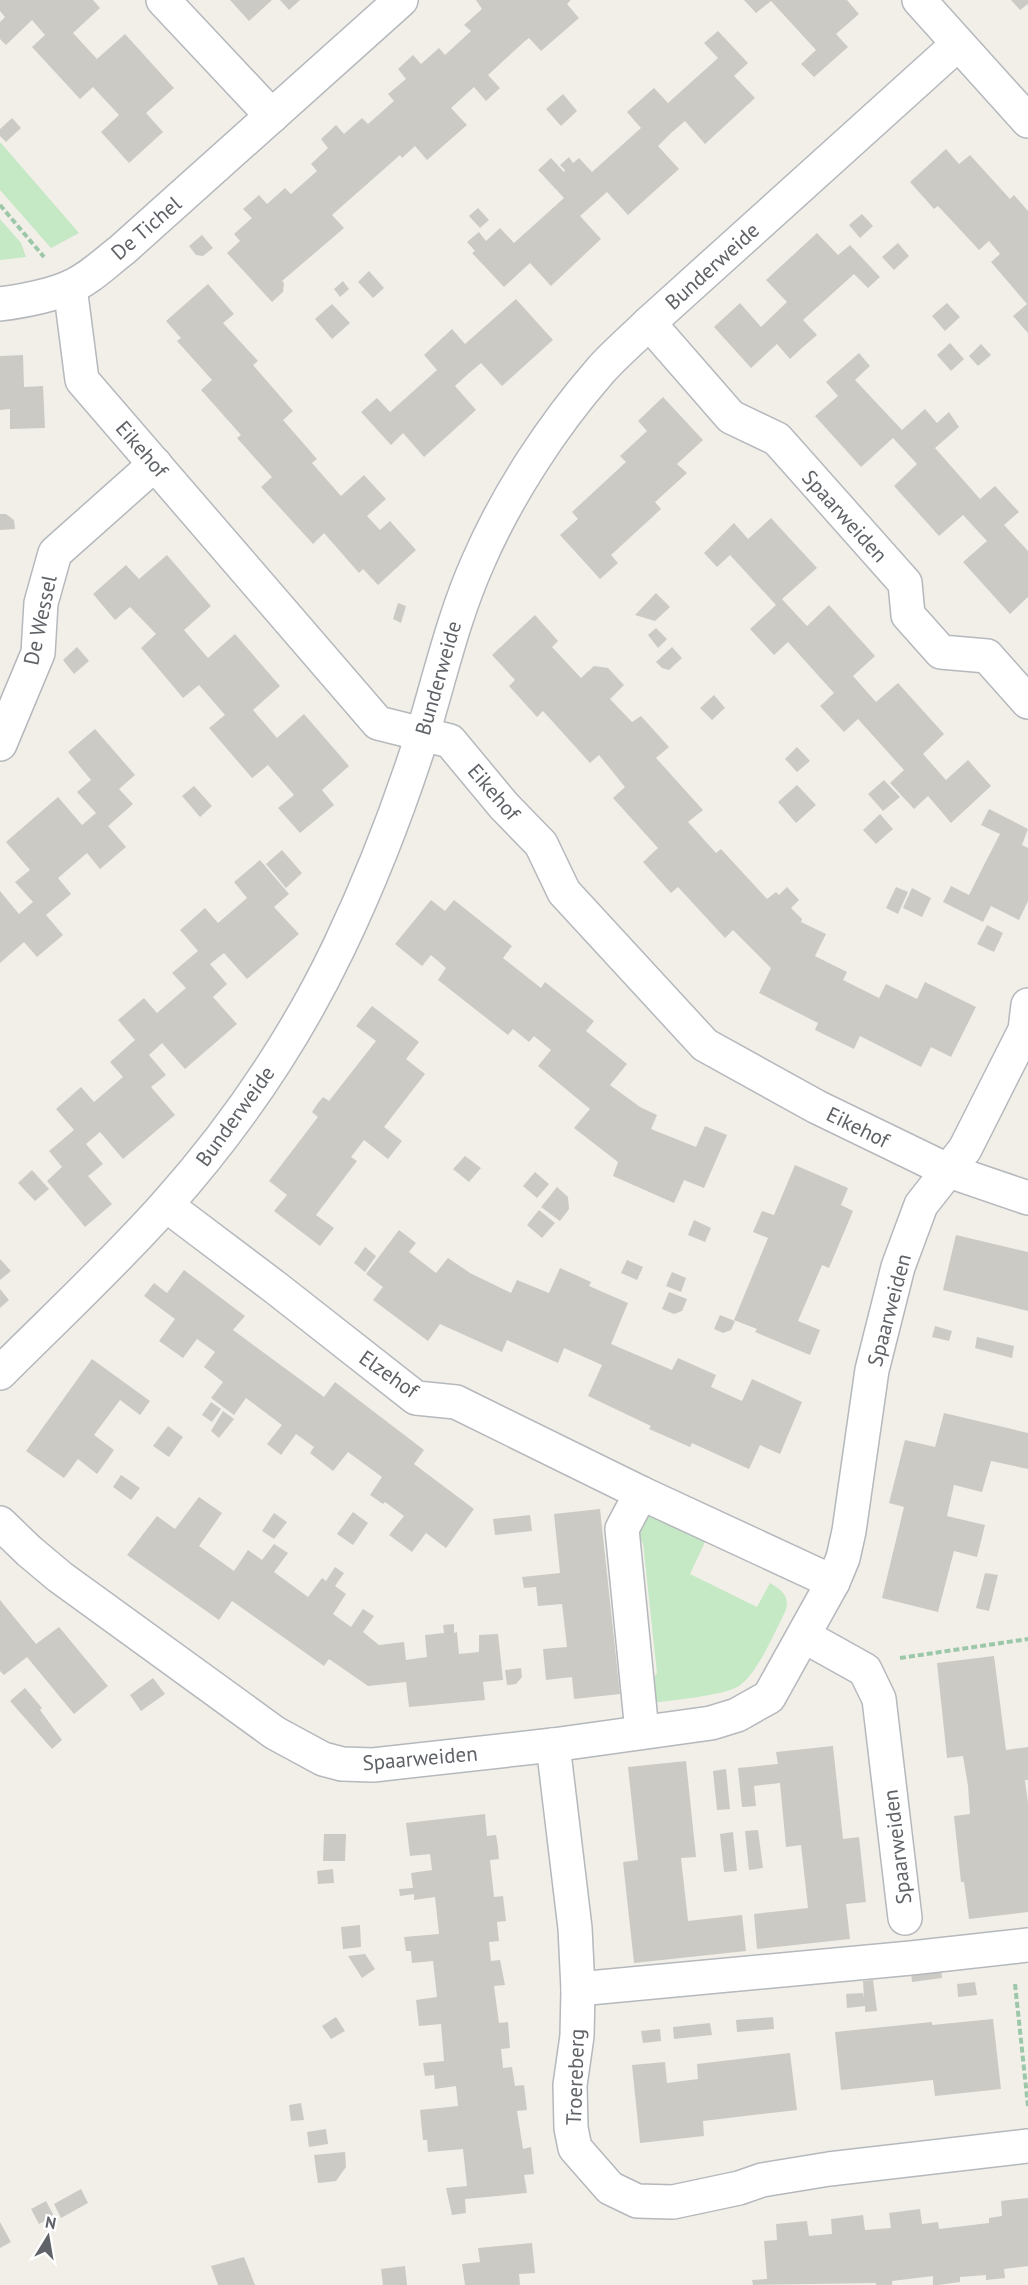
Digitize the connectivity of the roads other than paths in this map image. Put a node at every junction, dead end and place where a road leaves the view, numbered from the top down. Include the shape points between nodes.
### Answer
1 (163, 0) edge
2 (401, 0) edge
3 (919, 0) edge
4 (958, 44) junction
5 (272, 116) junction
6 (1028, 121) edge
7 (70, 287) junction
8 (0, 304) edge
9 (649, 323) junction
10 (155, 464) junction
11 (1028, 702) edge
12 (422, 733) junction
13 (0, 744) edge
14 (1028, 1005) edge
15 (949, 1171) junction
16 (1028, 1198) edge
17 (166, 1205) junction
18 (0, 1373) edge
19 (641, 1492) junction
20 (0, 1523) edge
21 (833, 1582) junction
22 (804, 1636) junction
23 (642, 1732) junction
24 (553, 1745) junction
25 (905, 1918) dead end
26 (1020, 1946) edge
27 (578, 1989) junction
28 (1028, 2146) edge

1 - 5 street
2 - 5 street, De Tichel
3 - 4 street
4 - 6 street
4 - 9 street, Bunderweide
5 - 7 street, De Tichel via 122,250
7 - 8 street, De Tichel via 31,300
7 - 10 street, Eikehof via 82,380
9 - 11 street, Spaarweiden via 731,417 777,439 905,583 908,615 941,652 987,657
9 - 12 street, Bunderweide via 601,370 560,422 517,488 479,559 454,620
10 - 12 street, Eikehof via 378,723
10 - 13 street, De Wessel via 55,553 41,603 38,653
12 - 15 street, Eikehof via 450,741 541,844 564,892 705,1045 817,1107
12 - 17 street, Bunderweide via 395,818 363,896 302,1020 247,1104
14 - 15 street, Spaarweiden via 1025,1030 965,1149
15 - 16 street, Eikehof
15 - 21 street, Spaarweiden via 921,1205 898,1267 872,1370 849,1531
17 - 18 street, Bunderweide
17 - 19 street, Elzehof via 416,1398 456,1402
19 - 21 street, Elzehof
19 - 23 street via 622,1528
20 - 24 street, Spaarweiden via 28,1551 88,1597 275,1733 323,1759 373,1765
21 - 22 street, Spaarweiden
22 - 23 street, Spaarweiden via 769,1696 756,1706 711,1723
22 - 25 street, Spaarweiden via 865,1670 879,1699
23 - 24 street, Spaarweiden
24 - 27 street, Troereberg via 575,1928
26 - 27 street
27 - 28 street, Troereberg via 570,2085 575,2148 610,2188 637,2201 673,2202 829,2169

